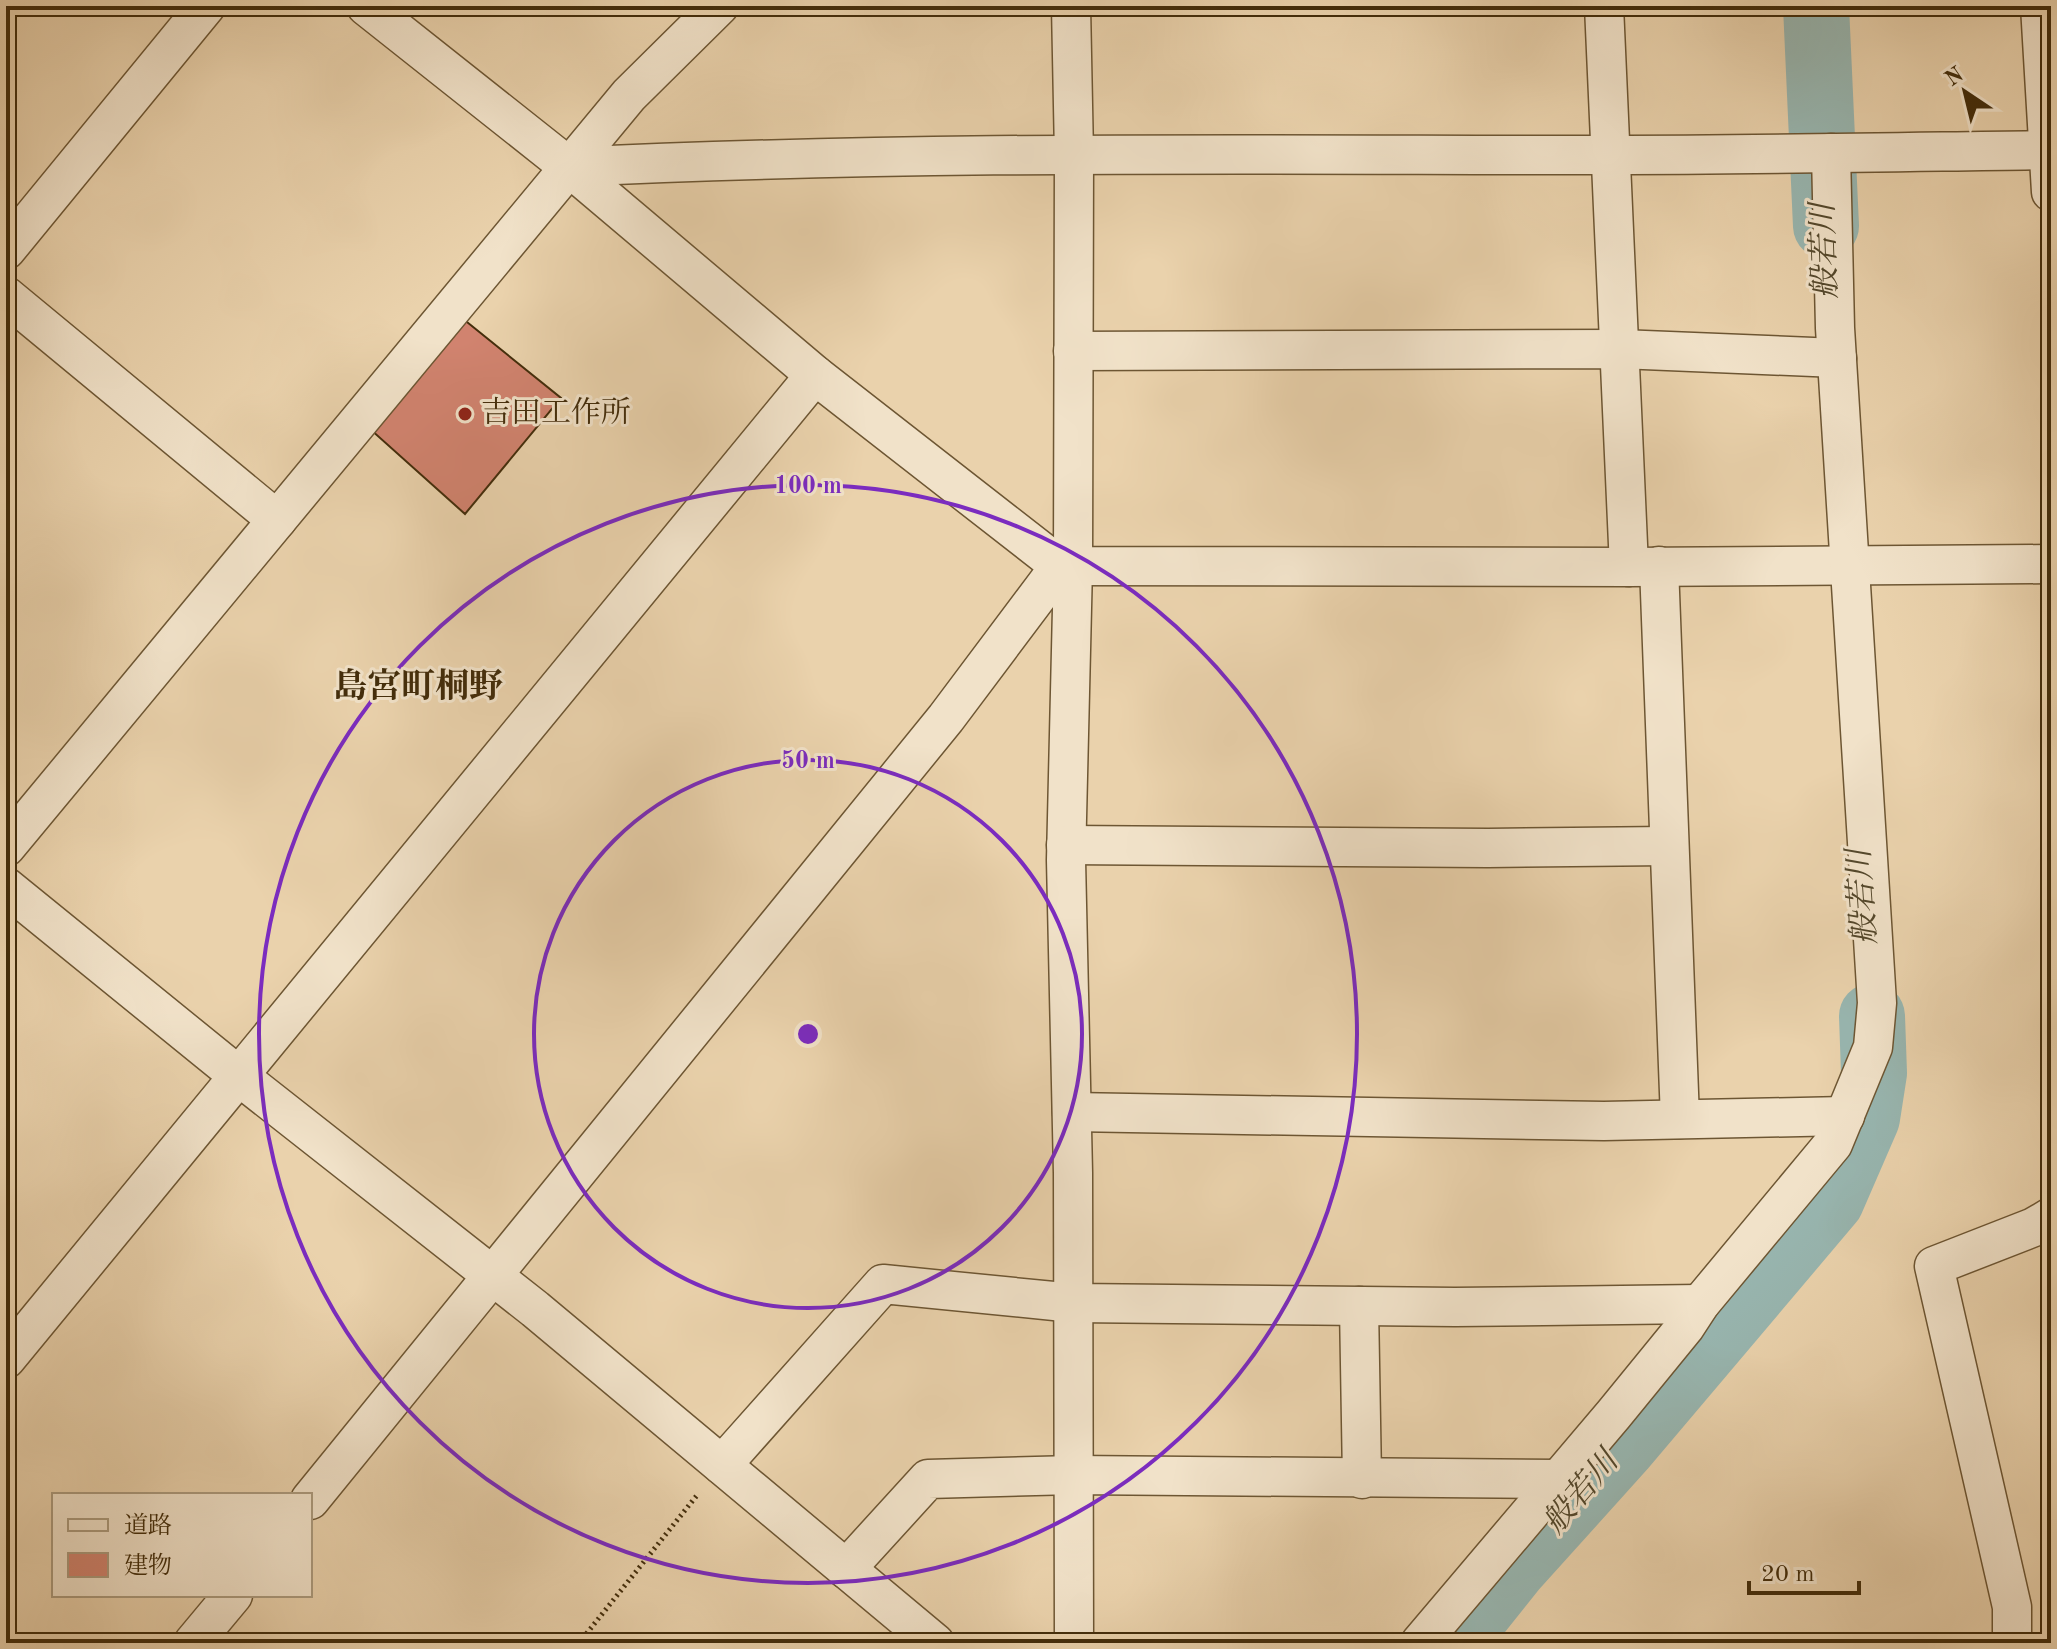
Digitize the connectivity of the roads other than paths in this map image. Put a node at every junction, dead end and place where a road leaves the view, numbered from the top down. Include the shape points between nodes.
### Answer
1 (206, 6) edge
2 (366, 6) edge
3 (719, 6) edge
4 (1071, 6) edge
5 (1604, 6) edge
6 (2040, 6) edge
7 (2050, 150) edge
8 (1831, 153) junction
9 (1074, 155) junction
10 (1612, 155) junction
11 (569, 167) junction
12 (2051, 192) edge
13 (6, 250) edge
14 (6, 296) edge
15 (1620, 349) junction
16 (1073, 351) junction
17 (1837, 358) junction
18 (815, 375) junction
19 (277, 520) junction
20 (2051, 564) edge
21 (1066, 566) junction
22 (1851, 566) junction
23 (1644, 567) junction
24 (1066, 845) junction
25 (1668, 846) junction
26 (6, 847) edge
27 (6, 887) edge
28 (240, 1077) junction
29 (1072, 1112) junction
30 (1845, 1116) junction
31 (1680, 1119) junction
32 (2051, 1217) edge
33 (493, 1275) junction
34 (1074, 1303) junction
35 (1700, 1304) junction
36 (1359, 1306) junction
37 (6, 1359) edge
38 (722, 1465) junction
39 (1074, 1475) junction
40 (1362, 1479) junction
41 (1558, 1479) junction
42 (312, 1498) edge
43 (846, 1569) junction
44 (231, 1597) edge
45 (193, 1643) edge
46 (935, 1643) edge
47 (1074, 1643) edge
48 (1420, 1643) edge
49 (2012, 1643) edge

1 - 13 street
2 - 11 street
3 - 11 street via 629,95
4 - 9 street
5 - 10 street
6 - 7 street
7 - 8 street
7 - 12 street
8 - 10 street
8 - 17 street
9 - 10 street
9 - 11 street
9 - 16 street
10 - 15 street
11 - 18 street
11 - 19 street
14 - 19 street
15 - 16 street
15 - 17 street
15 - 23 street
16 - 21 street
17 - 22 street
18 - 21 street
18 - 28 street
19 - 26 street
20 - 22 street
21 - 23 street
21 - 24 street
21 - 33 street
22 - 23 street
22 - 30 street via 1877,1003 1873,1047
23 - 25 street
24 - 25 street
24 - 29 street
25 - 31 street
27 - 28 street
28 - 33 street
28 - 37 street
29 - 31 street
29 - 34 street
30 - 31 street
30 - 35 street via 1833,1144
32 - 49 street via 1934,1266 2012,1607
33 - 38 street
33 - 42 street
34 - 36 street
34 - 38 street via 883,1284
34 - 39 street
35 - 36 street
35 - 41 street
36 - 40 street
38 - 43 street
39 - 40 street
39 - 43 street via 928,1479
39 - 47 street
40 - 41 street
41 - 48 street
43 - 46 street
44 - 45 street

